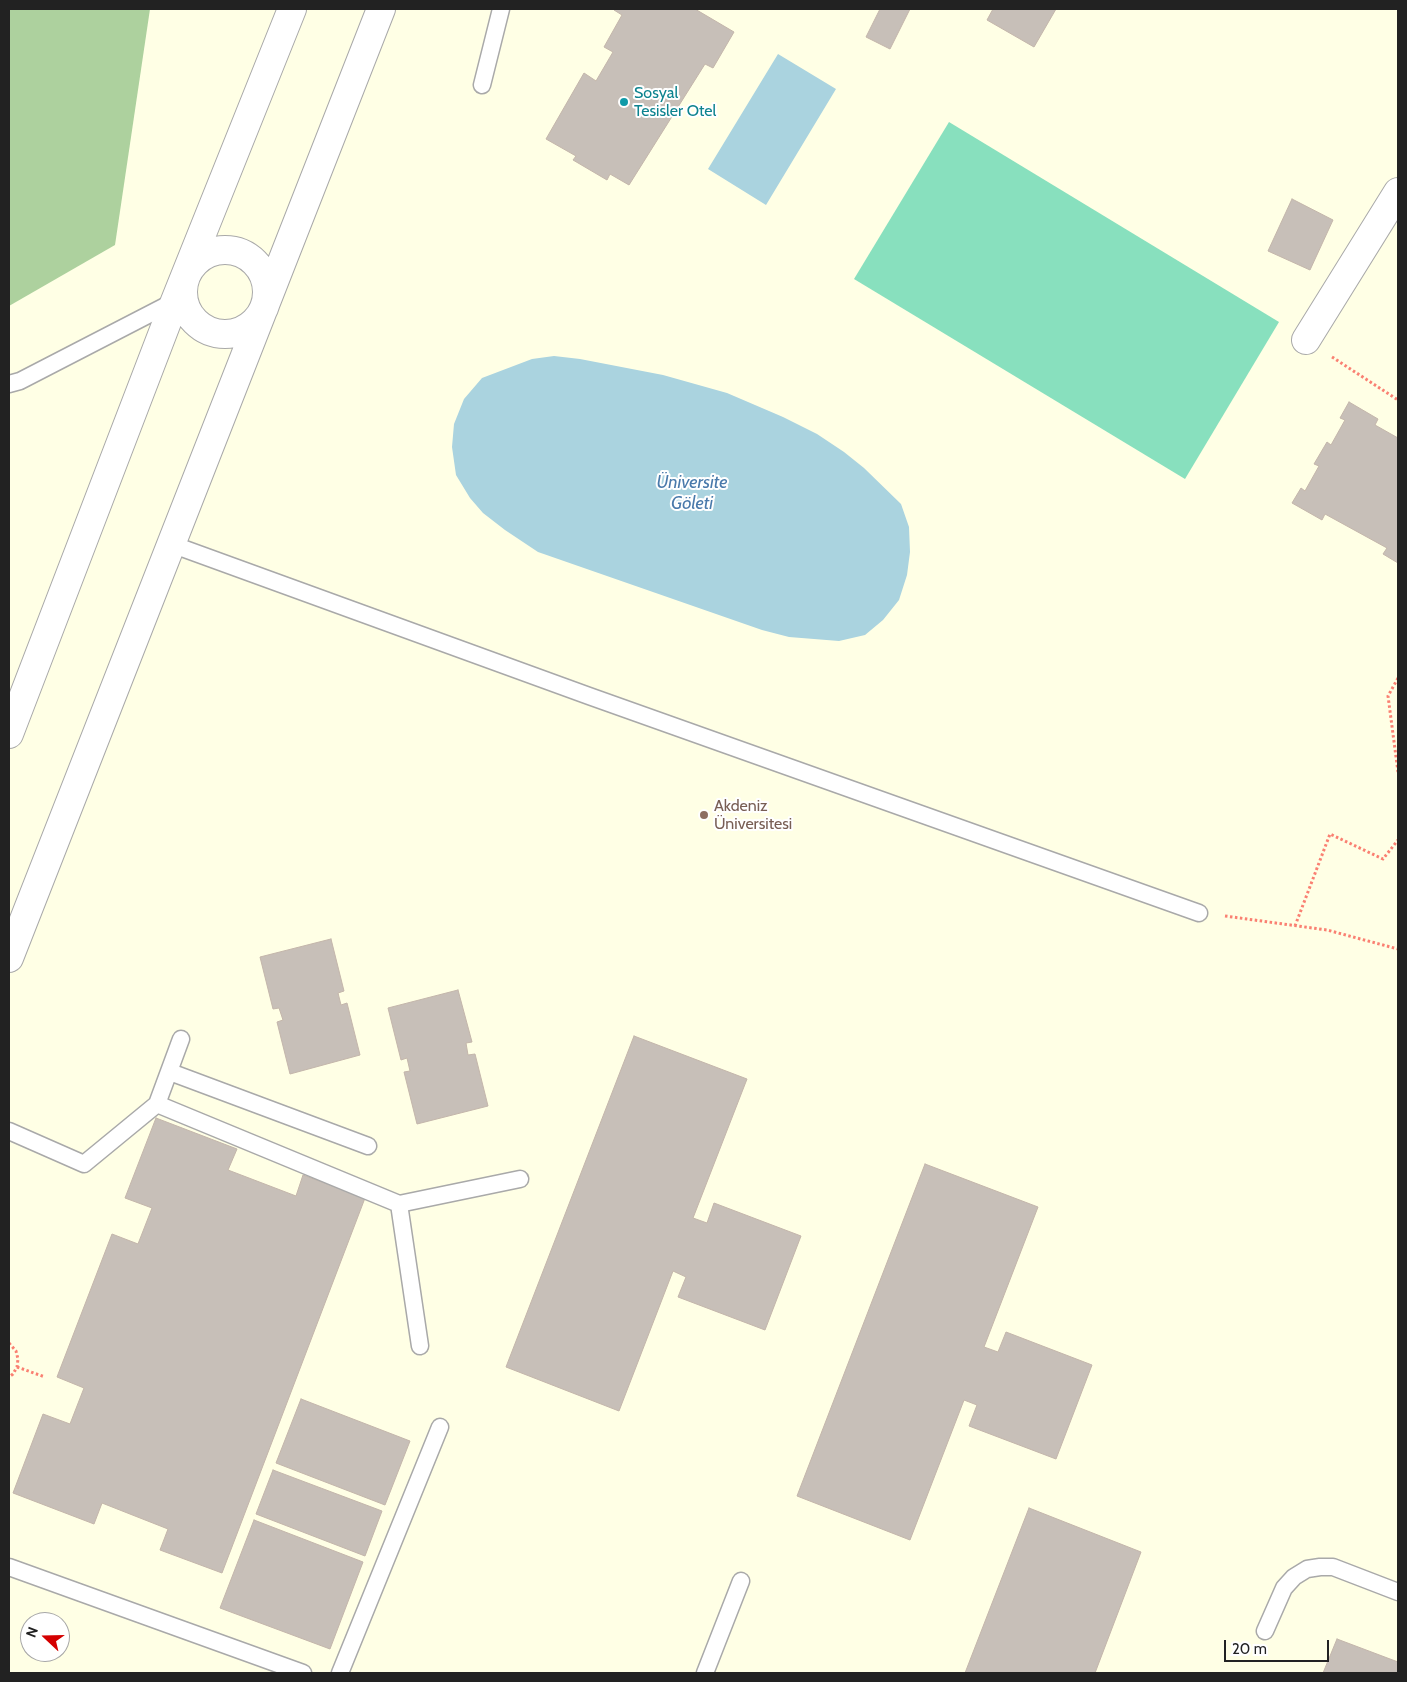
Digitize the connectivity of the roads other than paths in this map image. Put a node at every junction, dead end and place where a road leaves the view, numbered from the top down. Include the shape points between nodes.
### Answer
1 (292, 9) edge
2 (381, 9) edge
3 (501, 9) edge
4 (482, 84) dead end
5 (1398, 192) edge
6 (180, 289) junction
7 (264, 306) junction
8 (1306, 340) road end
9 (9, 384) edge
10 (171, 544) junction
11 (9, 734) edge
12 (1199, 913) road end
13 (9, 958) edge
14 (182, 1039) dead end
15 (170, 1072) junction
16 (156, 1104) junction
17 (9, 1133) edge
18 (368, 1146) dead end
19 (520, 1179) dead end
20 (400, 1204) junction
21 (420, 1346) dead end
22 (440, 1426) dead end
23 (9, 1567) edge
24 (741, 1581) dead end
25 (1398, 1592) edge
26 (1265, 1631) dead end
27 (303, 1673) edge
28 (340, 1673) edge
29 (706, 1673) edge

1 - 6 street
2 - 7 street
3 - 4 lane
5 - 8 street
6 - 7 street via 192,319 200,326 221,334 243,330 252,324
6 - 7 street via 190,267 198,259 207,253 229,249 240,252 257,264 266,284
6 - 9 lane via 20,381
6 - 11 street
7 - 10 street
10 - 12 lane
10 - 13 street
14 - 15 lane
15 - 16 lane
15 - 18 lane
16 - 17 lane via 84,1164
16 - 20 lane
19 - 20 lane
20 - 21 lane
22 - 28 lane
23 - 27 lane
24 - 29 lane
25 - 26 lane via 1333,1567 1307,1569 1284,1588

